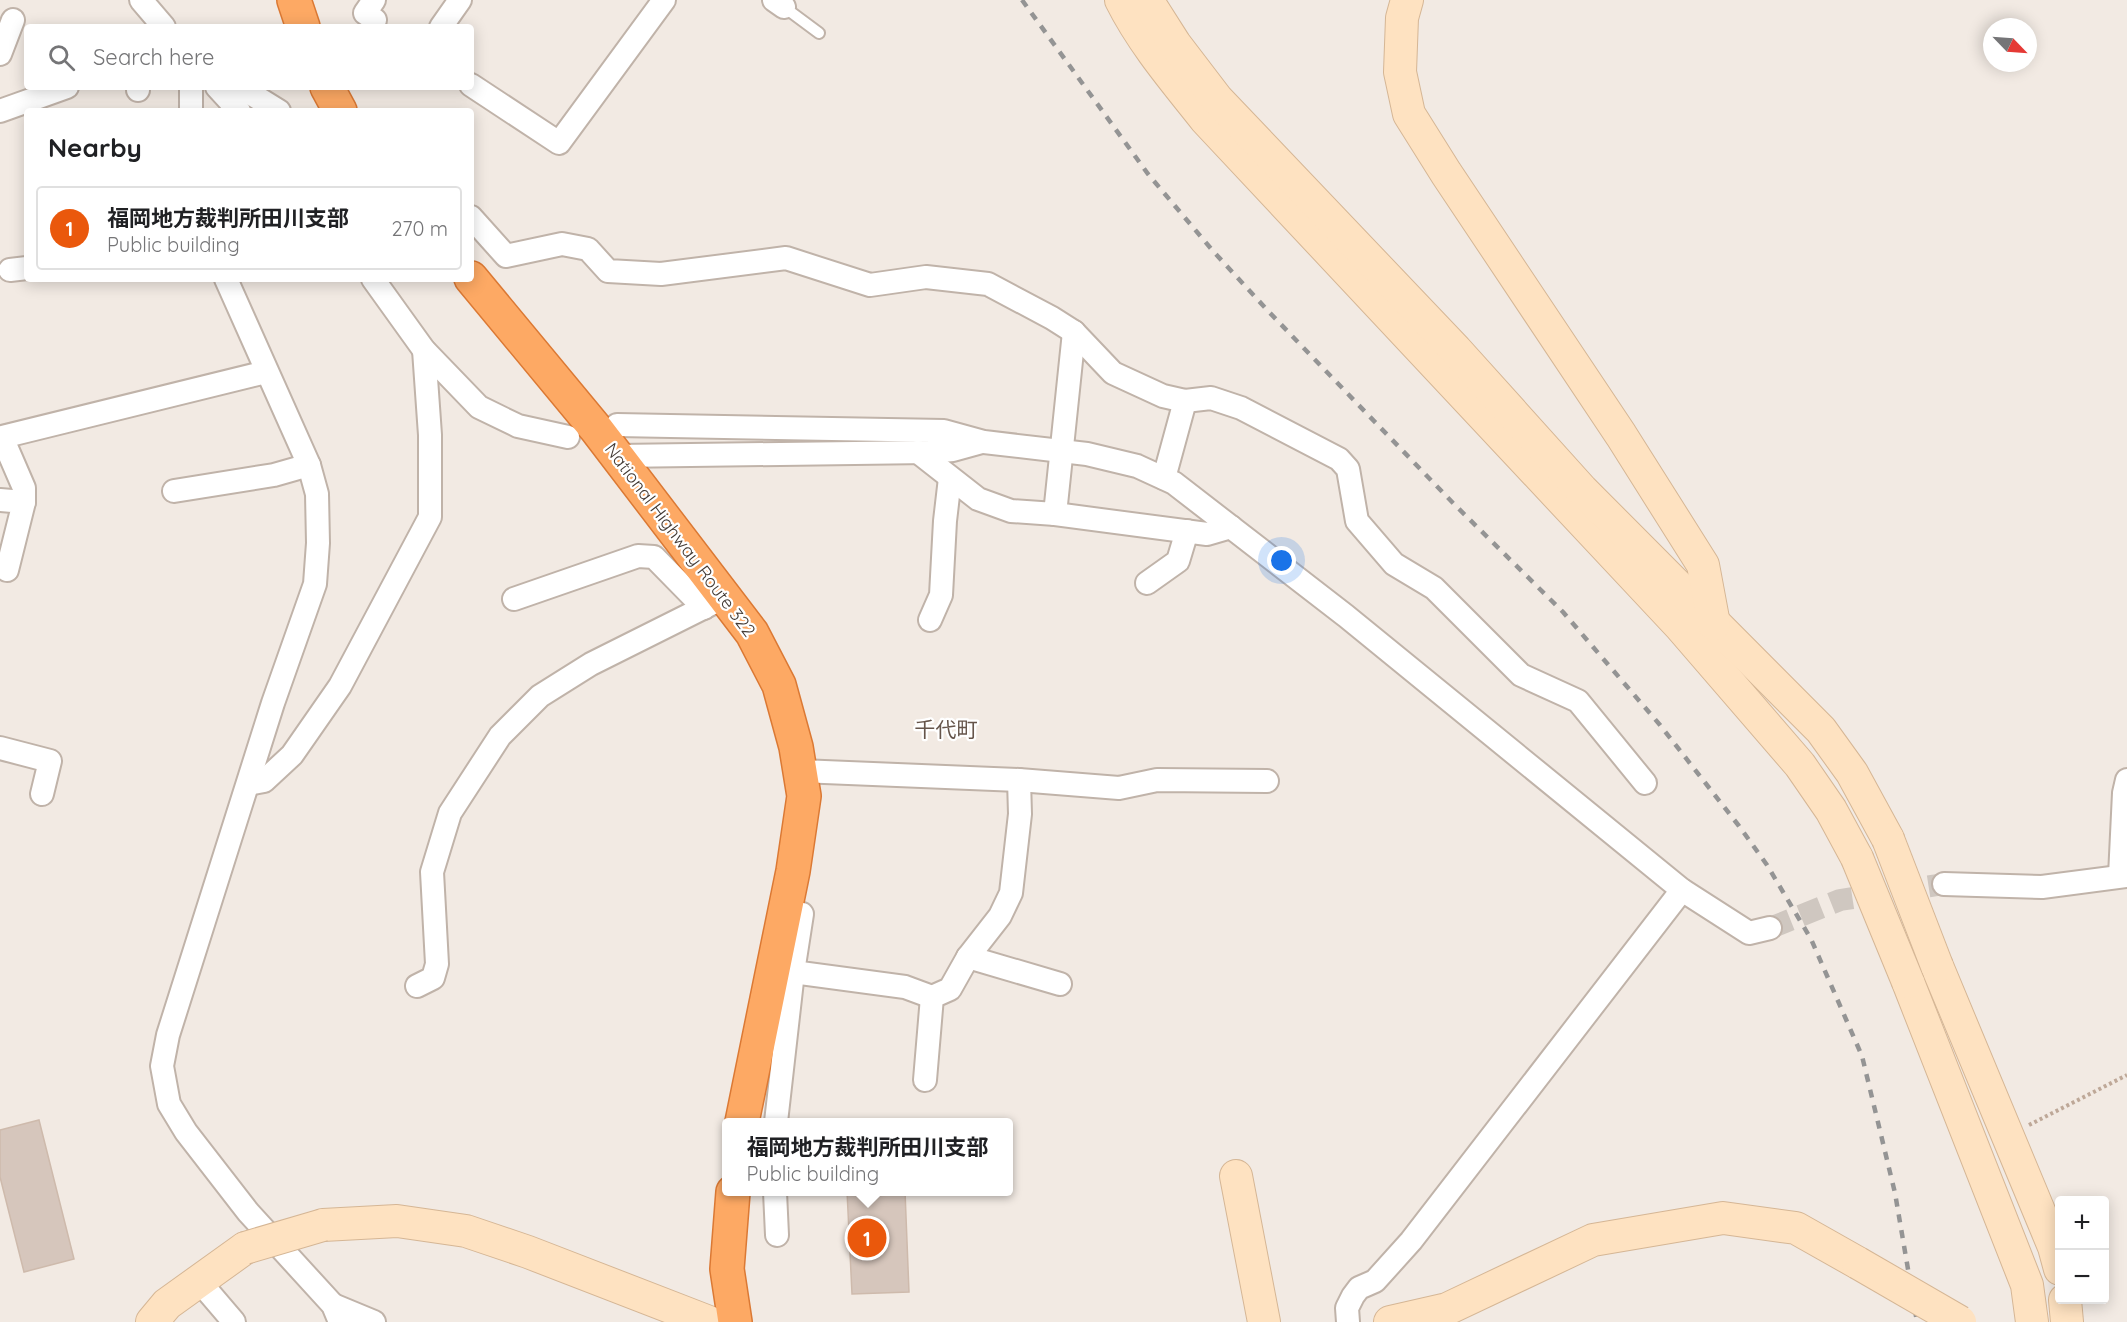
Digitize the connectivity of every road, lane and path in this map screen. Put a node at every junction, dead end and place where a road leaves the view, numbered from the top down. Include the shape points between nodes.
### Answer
1 (141, 0) edge
2 (294, 0) edge
3 (460, 0) edge
4 (664, 0) edge
5 (1121, 0) edge
6 (1147, 0) edge
7 (1407, 0) edge
8 (779, 4) edge
9 (13, 20) dead end
10 (161, 24) edge
11 (302, 24) edge
12 (443, 24) edge
13 (819, 33) dead end
14 (0, 54) edge
15 (474, 87) edge
16 (59, 90) edge
17 (191, 90) edge
18 (220, 90) edge
19 (245, 90) edge
20 (328, 90) edge
21 (191, 108) edge
22 (236, 108) edge
23 (274, 108) edge
24 (338, 108) edge
25 (0, 111) edge
26 (1284, 186) junction
27 (474, 220) edge
28 (474, 281) edge
29 (227, 282) edge
30 (375, 282) edge
31 (1074, 332) junction
32 (424, 350) junction
33 (266, 372) junction
34 (1185, 401) junction
35 (568, 437) dead end
36 (617, 441) junction
37 (984, 442) junction
38 (1061, 451) junction
39 (918, 453) junction
40 (309, 465) junction
41 (950, 478) junction
42 (1164, 478) junction
43 (174, 491) dead end
44 (0, 500) edge
45 (24, 502) junction
46 (1055, 514) junction
47 (1231, 527) junction
48 (1187, 531) junction
49 (1692, 550) junction
50 (7, 570) dead end
51 (1147, 583) dead end
52 (1666, 594) junction
53 (514, 599) dead end
54 (715, 603) junction
55 (930, 620) dead end
56 (1714, 624) junction
57 (0, 748) edge
58 (800, 771) junction
59 (1019, 780) junction
60 (2127, 780) edge
61 (1266, 781) dead end
62 (1645, 783) dead end
63 (248, 784) junction
64 (42, 794) dead end
65 (2124, 876) edge
66 (1944, 884) tunnel mouth
67 (1682, 890) junction
68 (785, 912) junction
69 (1770, 928) tunnel mouth
70 (969, 957) junction
71 (794, 972) junction
72 (1060, 984) dead end
73 (417, 986) dead end
74 (932, 997) junction
75 (1956, 1012) junction
76 (1925, 1026) junction
77 (2127, 1075) edge
78 (925, 1080) dead end
79 (743, 1118) edge
80 (776, 1118) edge
81 (2007, 1136) junction
82 (1236, 1176) dead end
83 (733, 1196) edge
84 (775, 1196) edge
85 (777, 1235) dead end
86 (2055, 1251) edge
87 (199, 1281) junction
88 (2065, 1304) edge
89 (336, 1314) edge
90 (152, 1322) edge
91 (234, 1322) edge
92 (374, 1322) edge
93 (709, 1322) edge
94 (735, 1322) edge
95 (1264, 1322) edge
96 (1348, 1322) edge
97 (1390, 1322) edge
98 (1960, 1322) edge
99 (2032, 1322) edge
100 (2067, 1322) edge

1 - 10 street
2 - 11 highway
3 - 12 street
4 - 15 street via 559,143
5 - 26 street via 1162,64 1206,120
6 - 26 street via 1175,44
7 - 49 street via 1402,18 1400,72 1409,114 1621,435
8 - 13 lane
9 - 14 street
16 - 25 street
17 - 21 street
18 - 22 street
19 - 23 street
20 - 24 highway
26 - 52 street via 1456,350 1582,490
27 - 31 street via 506,256 562,244 588,249 608,271 661,274 786,258 870,285 926,277 988,284
28 - 36 highway, National Highway Route 322
29 - 33 street
30 - 32 street
31 - 34 street via 1113,373 1162,396
31 - 38 street
32 - 35 street via 479,408 518,426
32 - 63 street via 430,517 340,686 292,755 264,781
33 - 40 street
33 - 45 street via 2,437 24,488
34 - 42 street
34 - 62 street via 1211,398 1241,408 1339,459 1348,469 1357,521 1394,564 1434,588 1521,675 1578,701
36 - 37 street via 944,431
36 - 39 street
36 - 54 highway, National Highway Route 322
37 - 38 street
37 - 39 street
38 - 42 street via 1137,466
38 - 46 street
39 - 41 street
40 - 43 street via 274,475
40 - 63 street via 317,494 315,584
41 - 46 street via 978,499 1011,511
41 - 55 street via 941,595
42 - 47 street
44 - 45 street
45 - 50 street
46 - 48 street
47 - 48 street via 1207,534
47 - 67 street
48 - 51 street via 1178,561
49 - 52 street via 1685,572
49 - 56 street via 1707,578
52 - 56 street
52 - 76 street, bridge via 1831,810 1857,858
53 - 54 street via 638,556 654,557
54 - 58 highway, National Highway Route 322 via 752,633 779,685
54 - 73 street via 591,664 540,696 500,736 450,813 432,872 437,964 433,978
56 - 75 street, bridge via 1821,730 1852,773 1888,840
57 - 64 street via 50,761
58 - 59 street
58 - 68 highway, National Highway Route 322 via 804,796
59 - 61 street via 1119,788 1157,780
59 - 70 street via 1020,814 1011,893 1000,916
60 - 65 street
63 - 89 street via 168,1035 162,1066 169,1104 186,1132 248,1212
65 - 66 street via 2042,887
67 - 69 street via 1749,933
67 - 96 street via 1411,1241 1375,1281 1359,1288 1347,1308
68 - 71 street via 802,914
68 - 79 highway, National Highway Route 322
70 - 72 street
70 - 74 street via 950,989
71 - 74 street via 905,987
71 - 80 street
74 - 78 street
75 - 76 street
75 - 81 street
76 - 99 street via 2027,1285
77 - 81 path
81 - 86 street
82 - 95 street
83 - 94 highway via 726,1269
84 - 85 street
87 - 90 street via 167,1304
87 - 91 street
87 - 93 street, bridge via 245,1248 323,1225 397,1221 466,1231
88 - 100 street
89 - 92 street
97 - 98 street, bridge via 1448,1309 1593,1240 1724,1218 1796,1228

